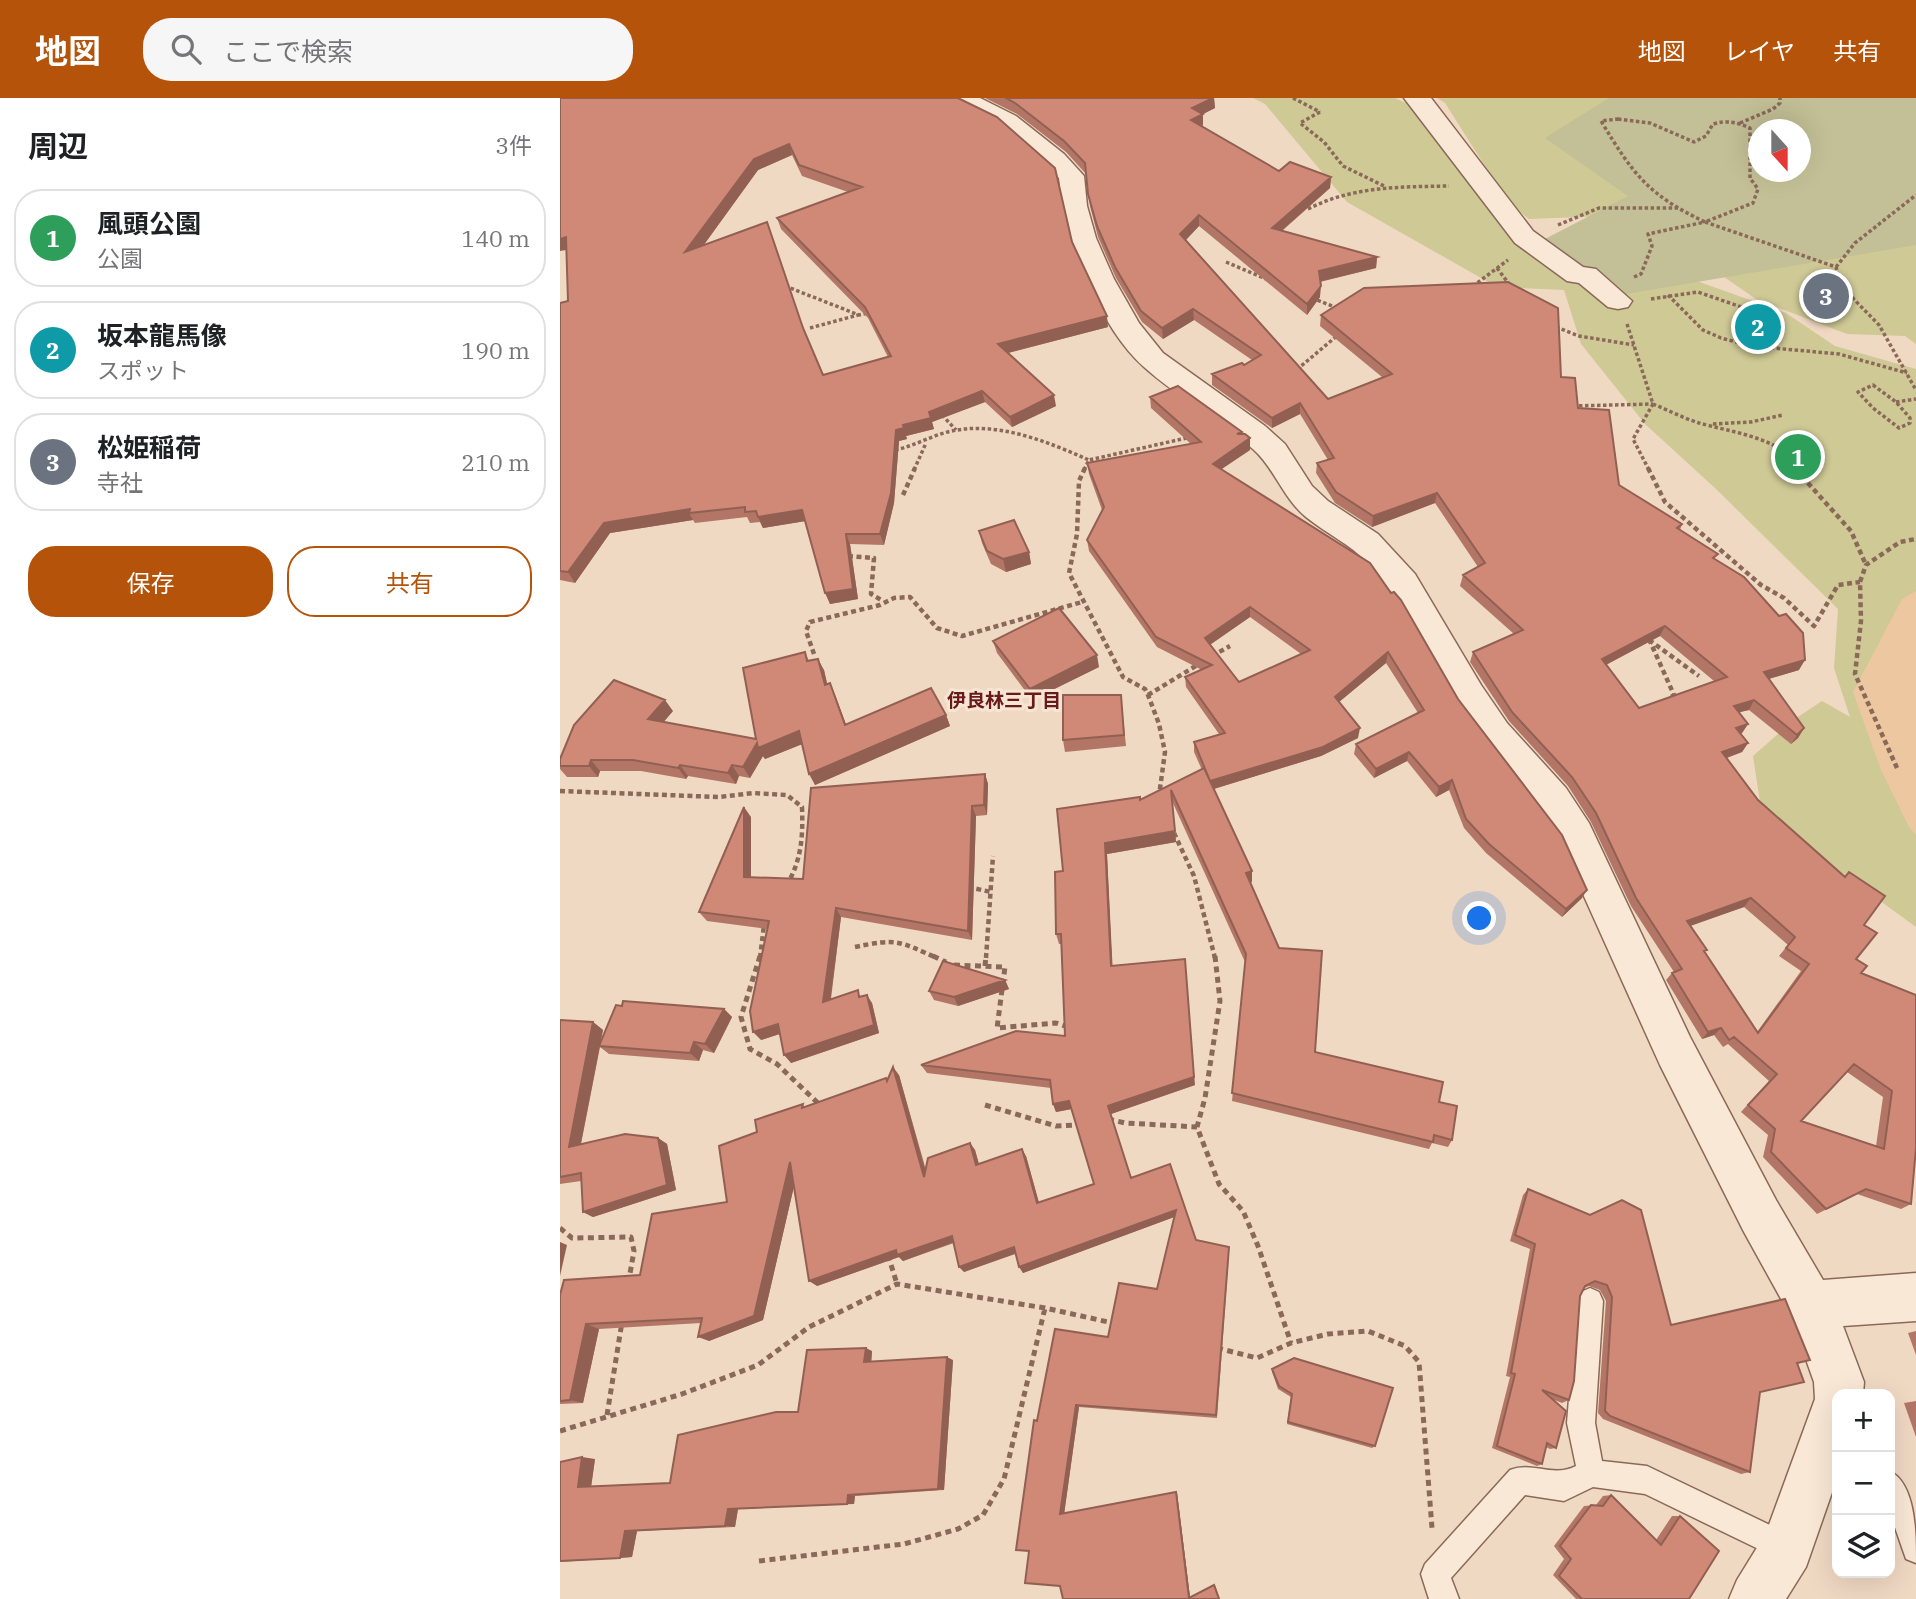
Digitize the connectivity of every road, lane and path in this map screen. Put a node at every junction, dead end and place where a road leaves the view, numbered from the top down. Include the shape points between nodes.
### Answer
1 (962, 98) edge
2 (1293, 98) edge
3 (1416, 98) edge
4 (1780, 98) edge
5 (1740, 123) junction
6 (1485, 185) junction
7 (1388, 188) junction
8 (1916, 195) edge
9 (1679, 208) junction
10 (1308, 209) edge
11 (1706, 222) junction
12 (1538, 246) junction
13 (1226, 262) dead end
14 (1836, 267) junction
15 (1497, 268) junction
16 (1641, 274) dead end
17 (1275, 283) edge
18 (780, 285) edge
19 (1512, 287) edge
20 (1474, 290) edge
21 (1668, 295) junction
22 (1312, 298) edge
23 (1618, 302) junction
24 (872, 312) edge
25 (1348, 313) edge
26 (859, 315) junction
27 (1770, 317) dead end
28 (1547, 324) edge
29 (810, 328) dead end
30 (1341, 332) edge
31 (1634, 345) junction
32 (1908, 373) junction
33 (1298, 380) edge
34 (1916, 390) edge
35 (1916, 399) edge
36 (1896, 402) junction
37 (1653, 404) junction
38 (1571, 407) edge
39 (939, 412) edge
40 (1231, 415) junction
41 (1783, 415) dead end
42 (1702, 423) junction
43 (956, 430) junction
44 (927, 442) junction
45 (892, 451) edge
46 (1089, 460) junction
47 (903, 495) dead end
48 (1916, 539) edge
49 (839, 555) edge
50 (1866, 565) junction
51 (1860, 582) junction
52 (883, 601) junction
53 (1083, 602) junction
54 (1658, 632) edge
55 (1648, 640) junction
56 (1230, 646) dead end
57 (814, 654) dead end
58 (1699, 676) dead end
59 (1148, 695) junction
60 (1662, 701) edge
61 (1896, 768) dead end
62 (560, 791) edge
63 (1160, 802) edge
64 (1171, 827) edge
65 (993, 856) dead end
66 (960, 885) edge
67 (787, 886) edge
68 (991, 892) junction
69 (769, 917) edge
70 (855, 947) dead end
71 (985, 966) junction
72 (1080, 1031) edge
73 (985, 1105) dead end
74 (828, 1115) edge
75 (1099, 1121) edge
76 (1086, 1125) edge
77 (1197, 1127) junction
78 (560, 1228) edge
79 (884, 1244) edge
80 (897, 1284) junction
81 (627, 1292) edge
82 (1916, 1297) edge
83 (1590, 1301) edge
84 (1811, 1305) junction
85 (1045, 1308) junction
86 (622, 1319) edge
87 (1120, 1325) edge
88 (1291, 1343) junction
89 (1208, 1346) edge
90 (1838, 1389) edge
91 (607, 1415) junction
92 (1832, 1422) edge
93 (560, 1431) edge
94 (1591, 1473) junction
95 (1895, 1492) edge
96 (1787, 1548) junction
97 (1916, 1549) edge
98 (759, 1561) dead end
99 (1440, 1586) edge
100 (1756, 1599) edge

1 - 40 street via 1008,121 1071,176 1083,238 1127,327 1153,360
2 - 7 path via 1320,112 1300,123 1324,142 1343,166
3 - 6 street
4 - 5 path via 1773,109
5 - 9 path via 1713,124 1706,136 1695,142 1655,122 1601,121 1645,186
5 - 11 path via 1750,128 1750,178 1758,189 1753,204
6 - 7 path
6 - 12 street
7 - 10 path via 1327,198
8 - 14 path via 1855,243
9 - 11 path
9 - 12 path via 1599,208 1579,215
11 - 14 path
11 - 16 path via 1648,234 1652,246
12 - 15 path
12 - 23 street via 1577,275 1586,275
13 - 17 path
14 - 32 path via 1841,286 1879,325
15 - 19 path
15 - 20 path
18 - 26 path
21 - 23 path
21 - 27 path via 1698,292
21 - 32 path via 1704,331 1728,341 1830,352
22 - 25 path
23 - 31 path
24 - 26 path
26 - 29 path
28 - 31 path via 1578,336
30 - 33 path via 1300,367
31 - 37 path
32 - 34 path
35 - 36 path
36 - 36 path via 1910,418 1910,423 1899,428 1858,392 1873,385
37 - 38 path
37 - 42 path
37 - 51 path via 1633,439 1665,502 1761,585 1784,598 1814,626 1838,585
39 - 43 path
40 - 46 path via 1184,441
40 - 84 street via 1274,452 1301,494 1367,542 1403,583 1494,733 1553,799 1575,834 1675,1051
41 - 42 path via 1740,423
42 - 50 path via 1760,438 1797,462 1807,482 1851,531
43 - 44 path
43 - 46 path via 981,429 1025,437
44 - 45 path
44 - 47 path
46 - 53 path via 1079,481 1077,534 1069,573
48 - 50 path via 1900,542
49 - 52 path via 873,558 872,594
50 - 51 path
51 - 61 path via 1855,674
52 - 53 path via 910,597 931,626 962,636
52 - 57 path via 810,622 806,631
53 - 59 path via 1123,677
54 - 55 path
55 - 58 path
55 - 60 path via 1674,695
56 - 59 path
59 - 63 path via 1165,752
62 - 67 path via 787,796 802,807 803,845
64 - 77 path via 1194,876 1206,918 1220,1001
65 - 68 path
66 - 68 path
68 - 71 path
69 - 74 path via 741,1017 751,1049 777,1064
70 - 71 path via 889,940 954,965
71 - 72 path via 1005,967 997,1028 1056,1024
73 - 76 path via 1056,1126
75 - 77 path via 1112,1118 1125,1123
77 - 88 path via 1219,1184 1243,1211
78 - 81 path via 572,1238 631,1237 634,1251
79 - 80 path
80 - 85 path
80 - 91 path via 809,1327 758,1365 682,1394
82 - 84 street
83 - 94 lane via 1581,1423
84 - 90 street
85 - 87 path
85 - 98 path via 1004,1479 980,1518 922,1541
86 - 91 path
88 - 89 path via 1257,1358
88 - 99 path via 1368,1331 1405,1346 1419,1362
91 - 93 path
92 - 96 street
94 - 96 lane via 1647,1480
94 - 99 lane via 1564,1487 1520,1480
95 - 97 lane
96 - 100 street

